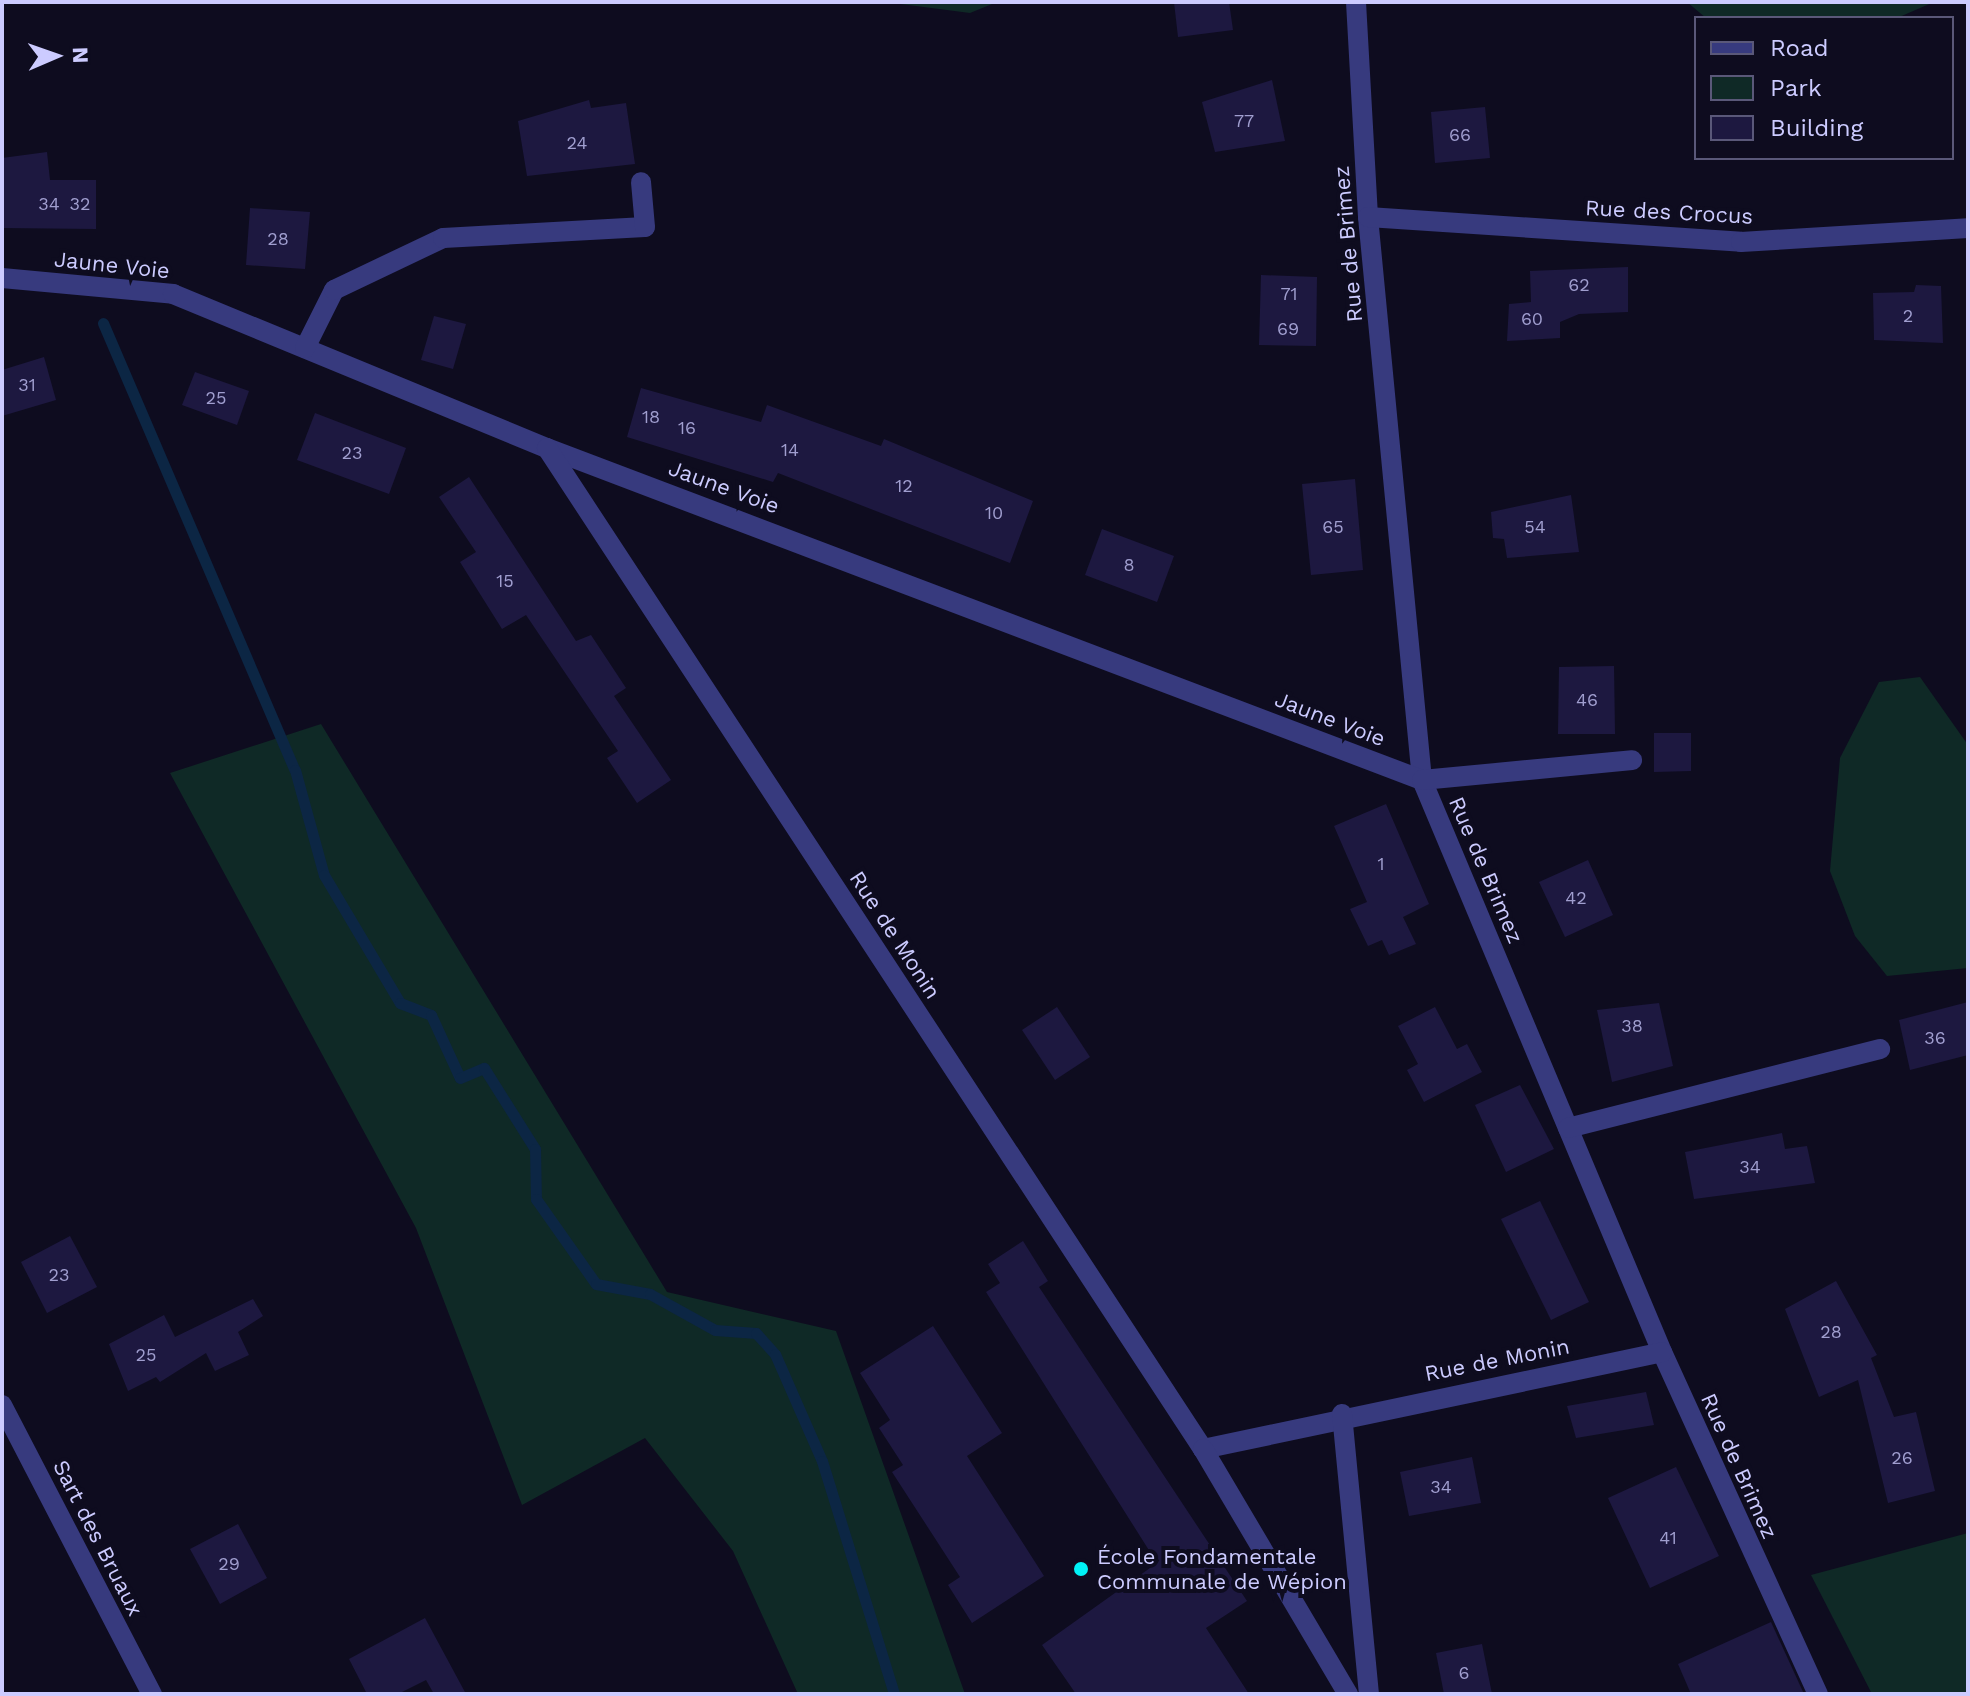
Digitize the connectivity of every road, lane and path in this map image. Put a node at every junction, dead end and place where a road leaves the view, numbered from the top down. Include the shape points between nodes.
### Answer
1 (1356, 2) edge
2 (641, 182) dead end
3 (1368, 217) junction
4 (1968, 228) edge
5 (2, 278) edge
6 (305, 348) junction
7 (547, 448) junction
8 (1632, 760) dead end
9 (1422, 780) junction
10 (1880, 1049) dead end
11 (1568, 1128) junction
12 (1662, 1352) junction
13 (2, 1405) edge
14 (1342, 1414) junction
15 (1203, 1449) junction
16 (152, 1694) edge
17 (1348, 1694) edge
18 (1369, 1694) edge
19 (1818, 1694) edge

1 - 3 street, Rue de Brimez
2 - 6 street via 645,227 443,238 334,290
3 - 4 street, Rue des Crocus via 1741,242
3 - 9 street, Rue de Brimez
5 - 6 street, Jaune Voie via 173,294
6 - 7 street, Jaune Voie
7 - 9 street, Jaune Voie
7 - 15 street, Rue de Monin
8 - 9 street
9 - 11 street, Rue de Brimez
10 - 11 street
11 - 12 street, Rue de Brimez
12 - 14 street, Rue de Monin
12 - 19 street, Rue de Brimez
13 - 16 street, Sart des Bruaux
14 - 15 street, Rue de Monin
14 - 18 street
15 - 17 street, Rue de Monin

